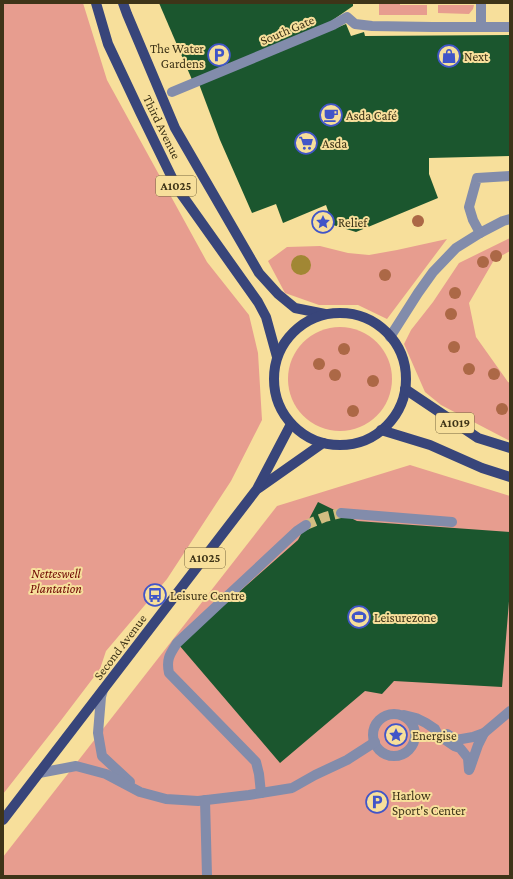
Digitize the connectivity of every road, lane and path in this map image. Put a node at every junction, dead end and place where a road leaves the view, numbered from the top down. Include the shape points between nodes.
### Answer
1 (96, 3) edge
2 (123, 3) edge
3 (481, 3) edge
4 (481, 27) junction
5 (510, 27) edge
6 (172, 92) dead end
7 (510, 176) edge
8 (510, 219) edge
9 (480, 233) junction
10 (326, 315) junction
11 (390, 337) junction
12 (278, 357) junction
13 (405, 389) junction
14 (291, 424) junction
15 (381, 430) junction
16 (322, 443) junction
17 (510, 448) edge
18 (510, 477) edge
19 (257, 489) junction
20 (341, 513) tunnel mouth
21 (452, 522) dead end
22 (306, 525) tunnel mouth
23 (103, 690) junction
24 (510, 711) edge
25 (402, 715) junction
26 (484, 733) junction
27 (375, 742) junction
28 (458, 744) junction
29 (39, 774) junction
30 (140, 792) junction
31 (261, 793) junction
32 (205, 800) junction
33 (3, 820) edge
34 (207, 876) edge

1 - 12 main road, Third Avenue / A1025 via 108,44 177,188 258,302 266,317
2 - 10 main road, Third Avenue / A1025 via 174,128 259,273 278,294 296,308
3 - 4 street
4 - 5 street, South Gate
4 - 6 street, South Gate via 372,26 355,24 347,17
7 - 9 street via 477,178 469,207
8 - 9 street
9 - 11 street via 456,248 433,272
10 - 11 main road via 351,314 365,318 379,326
10 - 12 main road via 300,326 286,340
11 - 13 main road via 403,361
12 - 14 main road via 274,370 274,385 282,412
13 - 15 main road via 398,411
13 - 17 main road, A1019 via 478,438
14 - 16 main road
14 - 19 main road, Second Avenue / A1025
15 - 16 main road via 367,439 350,444
15 - 18 main road, A1019 via 430,445 482,468
16 - 19 main road, Second Avenue / A1025
19 - 23 main road, Second Avenue / A1025
20 - 21 street
22 - 31 street via 296,531 177,643 168,656 169,673 256,762
23 - 29 main road, Second Avenue / A1025
23 - 30 street via 98,733 102,756
24 - 26 street
25 - 27 street via 388,715 377,722 373,736
25 - 27 street via 408,718 415,730 411,748 401,755 394,756 382,752
25 - 28 street via 416,718 440,730
26 - 28 street
26 - 28 street via 469,770 468,758
27 - 31 street via 347,760 292,788
29 - 30 street via 76,766 106,774
29 - 33 main road, Second Avenue / A1025
30 - 32 street via 166,799
31 - 32 street
32 - 34 street

